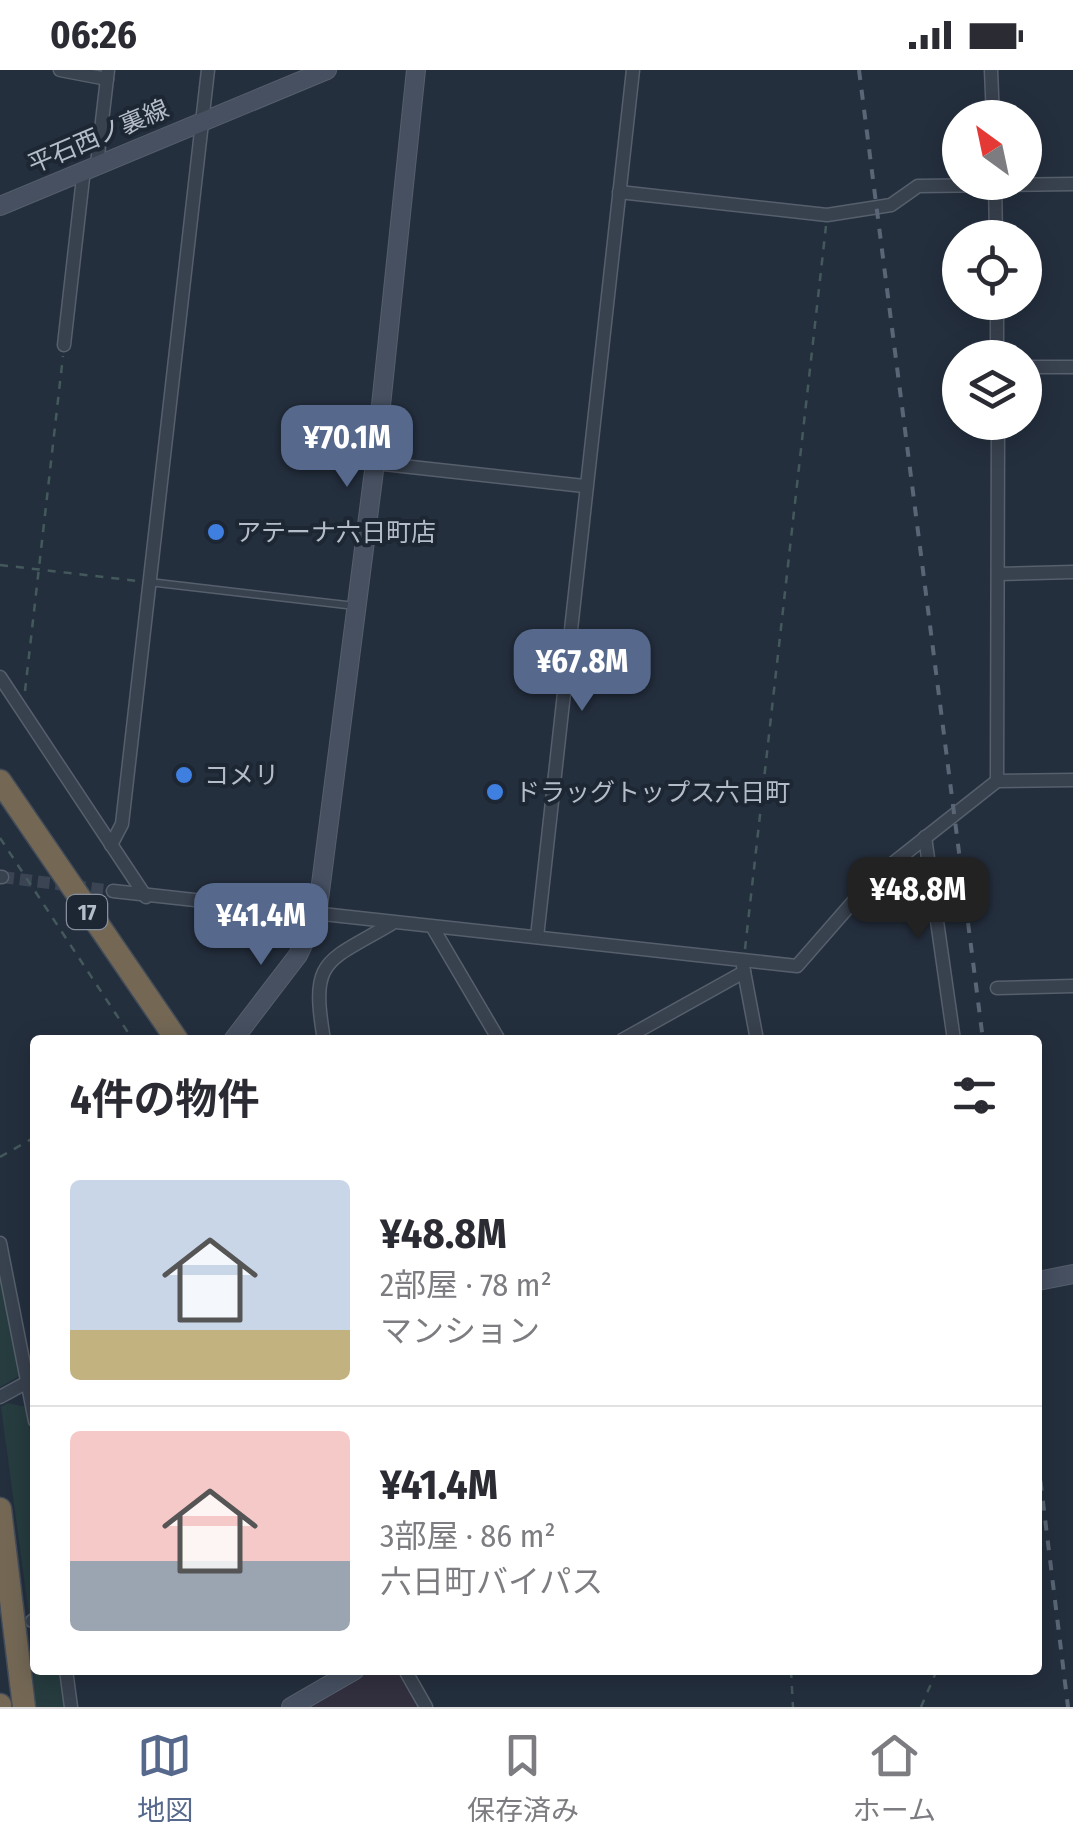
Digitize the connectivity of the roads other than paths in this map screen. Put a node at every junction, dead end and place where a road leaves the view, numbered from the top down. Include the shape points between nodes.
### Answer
1 (60, 70) edge
2 (208, 70) edge
3 (327, 70) edge
4 (416, 70) edge
5 (633, 70) edge
6 (992, 70) edge
7 (107, 75) edge
8 (993, 100) edge
9 (202, 118) junction
10 (90, 166) junction
11 (1042, 184) edge
12 (1073, 184) edge
13 (942, 185) edge
14 (618, 192) junction
15 (0, 206) edge
16 (64, 345) road end
17 (1073, 366) edge
18 (1042, 367) edge
19 (998, 440) edge
20 (375, 463) junction
21 (584, 486) junction
22 (1073, 572) edge
23 (998, 574) junction
24 (150, 582) junction
25 (356, 607) junction
26 (0, 677) edge
27 (1073, 780) edge
28 (0, 781) edge
29 (998, 781) junction
30 (926, 837) junction
31 (111, 845) junction
32 (113, 891) tunnel mouth
33 (146, 897) junction
34 (318, 915) junction
35 (391, 924) junction
36 (432, 928) junction
37 (537, 938) junction
38 (744, 968) junction
39 (1073, 986) edge
40 (997, 988) dead end
41 (174, 1035) edge
42 (237, 1035) edge
43 (323, 1035) edge
44 (496, 1035) edge
45 (630, 1035) edge
46 (756, 1035) edge
47 (953, 1035) edge
48 (0, 1243) edge
49 (1073, 1274) edge
50 (1042, 1279) edge
51 (30, 1371) edge
52 (30, 1381) edge
53 (0, 1397) edge
54 (0, 1509) edge
55 (67, 1675) edge
56 (346, 1675) edge
57 (408, 1675) edge
58 (24, 1707) edge
59 (70, 1707) edge
60 (291, 1707) edge
61 (426, 1707) edge

1 - 7 street
2 - 9 street
3 - 9 street, 平石西ノ裏線
4 - 20 street
5 - 14 street
6 - 8 street
7 - 10 street
9 - 10 street, 平石西ノ裏線
9 - 24 street
10 - 15 street, 平石西ノ裏線
10 - 16 street
11 - 12 street
13 - 14 street via 918,186 891,205 827,215
14 - 21 street
17 - 18 street
19 - 23 street
20 - 21 street
20 - 25 street
21 - 37 street
22 - 23 street
23 - 29 street
24 - 25 lane
24 - 31 street via 122,824
25 - 34 street
26 - 31 street
27 - 29 street
28 - 41 highway, 17
29 - 30 street
30 - 38 street via 874,879 797,966
30 - 47 street
31 - 33 street
32 - 33 street
33 - 34 street
34 - 35 street
34 - 42 street via 298,955
35 - 36 street
35 - 43 street via 326,963 317,1002
36 - 37 street
36 - 44 street
37 - 38 street
38 - 45 street
38 - 46 street
39 - 40 street
48 - 51 street
49 - 50 street
52 - 53 street
54 - 58 highway
55 - 59 street
56 - 60 street
57 - 61 street

